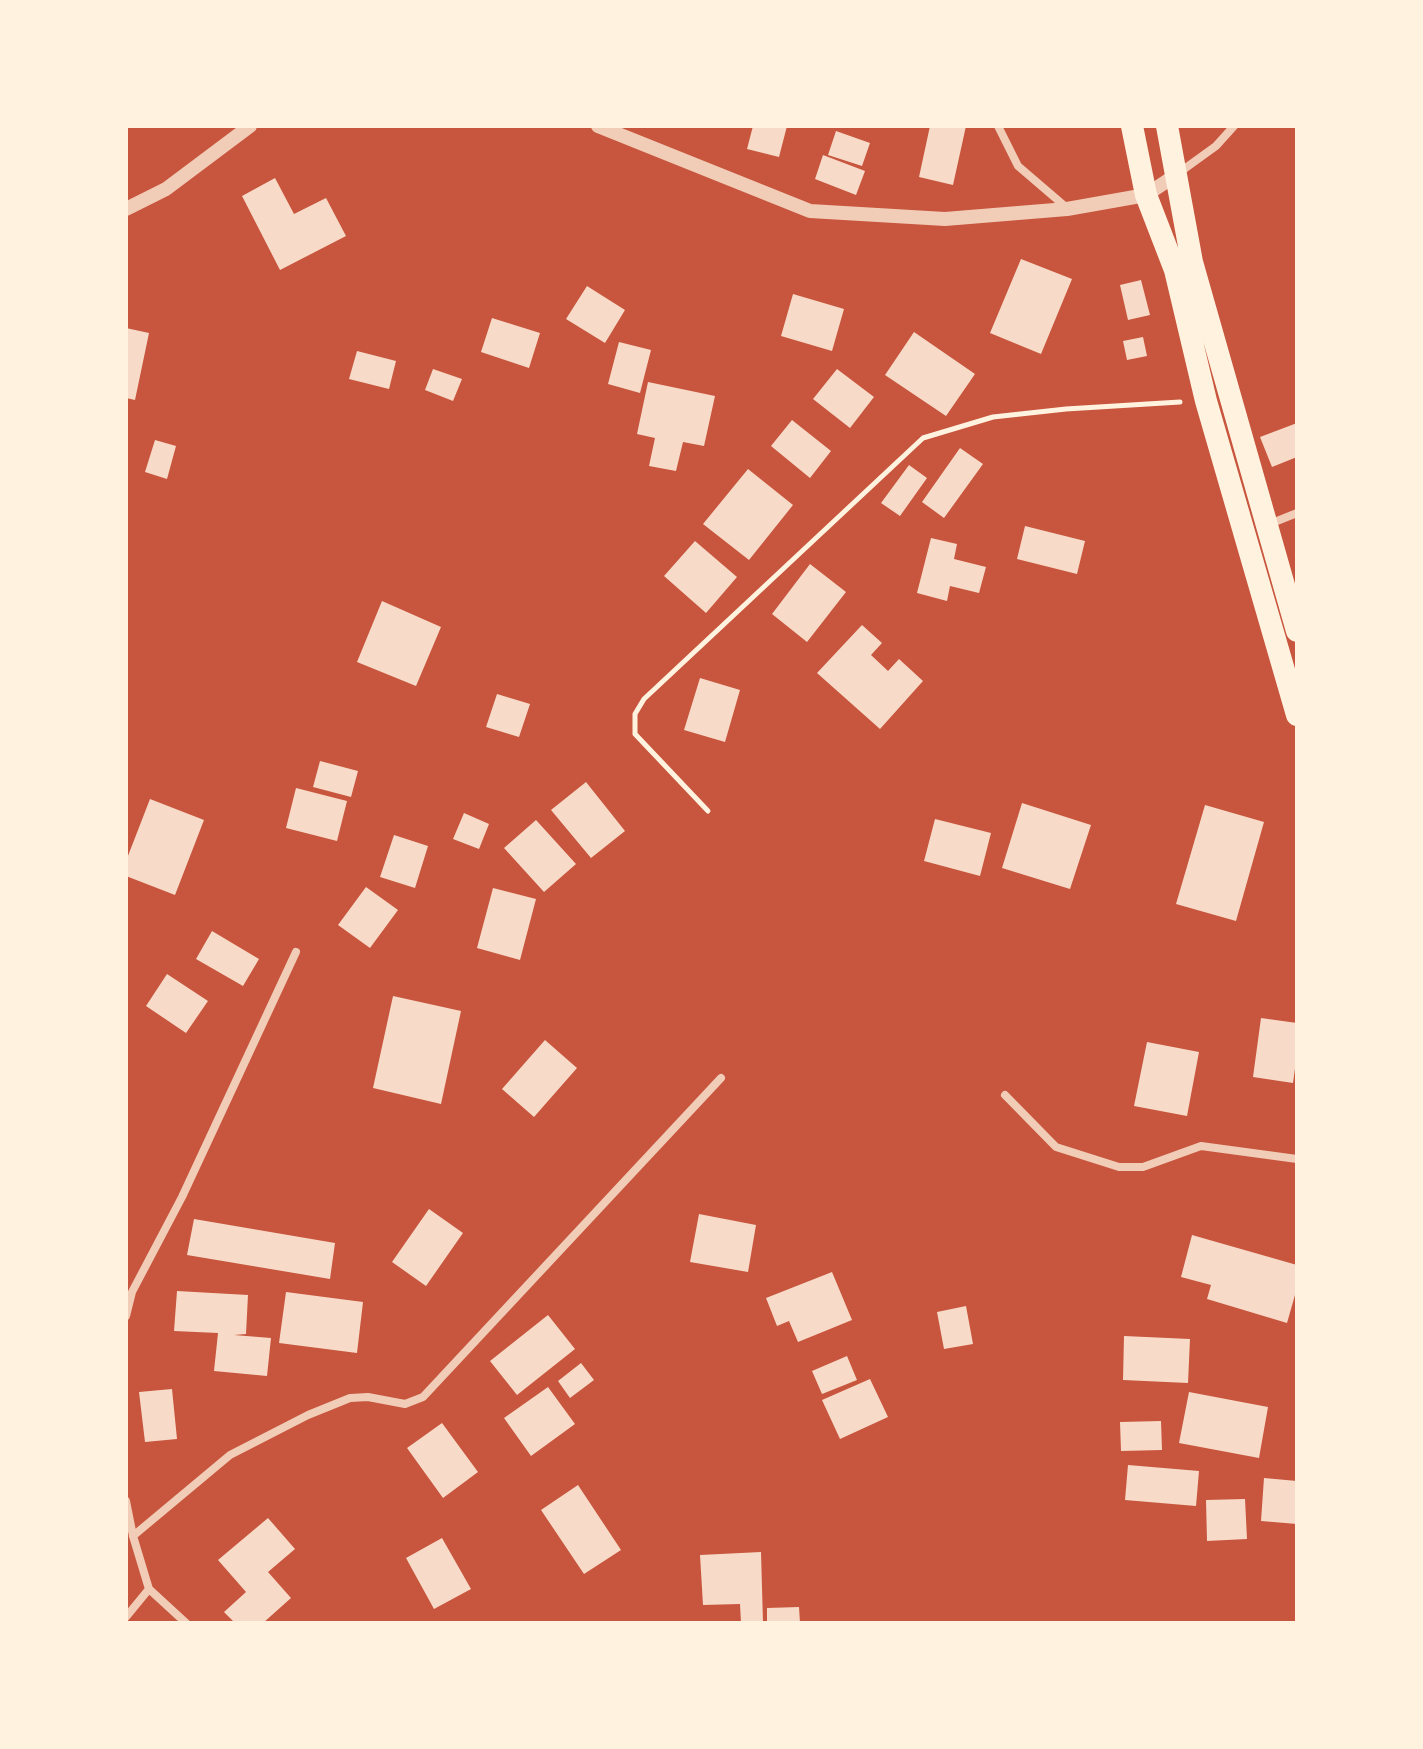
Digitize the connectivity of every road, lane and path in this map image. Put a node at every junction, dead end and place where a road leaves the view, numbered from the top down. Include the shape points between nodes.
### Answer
1 (250, 126) edge
2 (598, 126) edge
3 (998, 126) edge
4 (1132, 126) edge
5 (1167, 126) edge
6 (1234, 126) edge
7 (1176, 175) junction
8 (1146, 195) junction
9 (126, 209) edge
10 (1067, 209) junction
11 (1206, 401) junction
12 (1297, 513) edge
13 (1266, 525) junction
14 (1297, 631) edge
15 (1297, 715) edge
16 (708, 811) dead end
17 (296, 952) dead end
18 (721, 1078) dead end
19 (1005, 1095) dead end
20 (1297, 1159) edge
21 (126, 1316) edge
22 (126, 1501) edge
23 (133, 1536) junction
24 (149, 1589) junction
25 (126, 1617) edge
26 (186, 1623) edge

1 - 9 street via 166,189
2 - 10 street via 810,211 945,219
3 - 10 street via 1018,166
4 - 8 highway
5 - 7 highway
6 - 7 street
7 - 8 street
7 - 13 highway via 1192,262
8 - 10 street
8 - 11 highway via 1175,270
11 - 15 highway
11 - 16 path via 993,417 923,438 644,699 635,714 635,734
12 - 13 street
13 - 14 highway
17 - 21 street via 132,1292
18 - 23 street via 423,1397 405,1404 350,1398 308,1415 230,1455
19 - 20 street via 1056,1147 1119,1167 1143,1167 1201,1146
22 - 23 street
23 - 24 street
24 - 25 street
24 - 26 street

